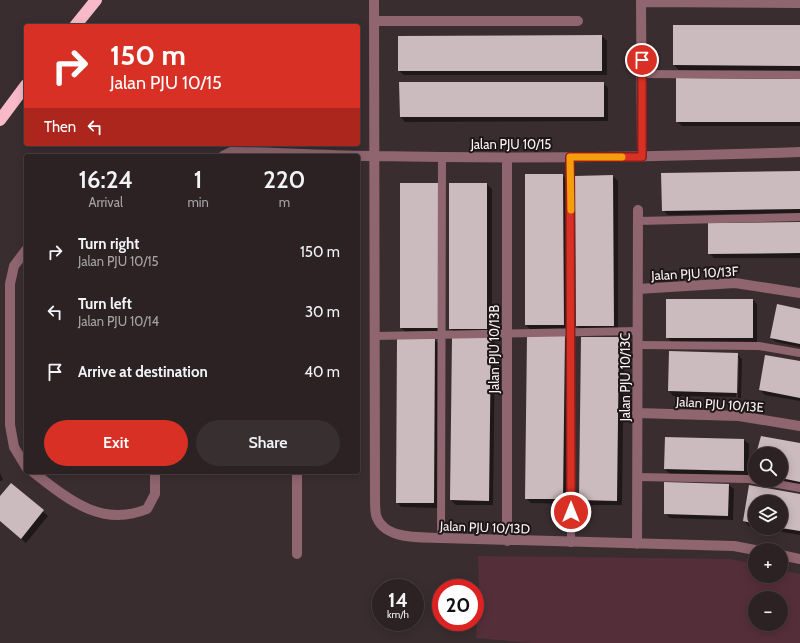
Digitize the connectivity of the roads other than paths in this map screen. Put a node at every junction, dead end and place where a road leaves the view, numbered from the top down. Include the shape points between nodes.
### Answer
1 (96, 0) edge
2 (374, 0) edge
3 (641, 1) edge
4 (711, 1) edge
5 (785, 2) edge
6 (800, 3) edge
7 (374, 21) junction
8 (578, 21) dead end
9 (77, 24) edge
10 (642, 74) junction
11 (800, 75) edge
12 (24, 87) edge
13 (0, 113) edge
14 (0, 120) edge
15 (800, 152) edge
16 (227, 154) edge
17 (298, 154) edge
18 (360, 156) edge
19 (375, 156) junction
20 (442, 157) junction
21 (507, 157) junction
22 (570, 157) junction
23 (642, 157) junction
24 (638, 210) dead end
25 (800, 217) edge
26 (638, 221) junction
27 (24, 253) edge
28 (638, 289) junction
29 (800, 293) edge
30 (638, 331) junction
31 (571, 332) junction
32 (507, 334) junction
33 (442, 335) junction
34 (375, 336) junction
35 (638, 345) junction
36 (800, 353) edge
37 (637, 412) junction
38 (800, 426) edge
39 (24, 464) edge
40 (36, 474) edge
41 (154, 474) edge
42 (297, 474) edge
43 (637, 477) junction
44 (800, 488) edge
45 (441, 538) junction
46 (507, 541) junction
47 (571, 542) junction
48 (637, 544) junction
49 (748, 549) edge
50 (297, 554) dead end
51 (788, 556) edge
52 (800, 559) edge

1 - 9 highway
2 - 7 street
3 - 4 street
3 - 10 street
4 - 5 street
5 - 6 street
7 - 8 street
7 - 19 street
10 - 11 lane
10 - 23 street
12 - 13 highway
12 - 14 highway
15 - 23 street, Jalan PJU 10/15
16 - 17 street, Jalan PJU 10/15
18 - 19 street, Jalan PJU 10/15
19 - 20 street, Jalan PJU 10/15
19 - 34 street
20 - 21 street, Jalan PJU 10/15
20 - 33 lane
21 - 22 street, Jalan PJU 10/15
21 - 32 street, Jalan PJU 10/13B
22 - 23 street, Jalan PJU 10/15
22 - 31 lane
24 - 26 street, Jalan PJU 10/13C
25 - 26 lane
26 - 28 street, Jalan PJU 10/13C
27 - 39 street via 14,266 10,284 10,425 14,447
28 - 29 street, Jalan PJU 10/13F via 735,283
28 - 30 street, Jalan PJU 10/13C
30 - 31 lane
30 - 35 street, Jalan PJU 10/13C
31 - 32 lane
31 - 47 lane
32 - 33 lane
32 - 46 street, Jalan PJU 10/13B
33 - 34 lane
33 - 45 lane
34 - 45 street, Jalan PJU 10/13D via 376,516 384,528 394,533
35 - 36 lane via 759,346
35 - 37 street, Jalan PJU 10/13C
37 - 38 street, Jalan PJU 10/13E via 739,416
37 - 43 street, Jalan PJU 10/13C
40 - 41 street via 63,496 99,514 133,515 147,509 155,494
42 - 50 street
43 - 44 lane via 749,479
43 - 48 street, Jalan PJU 10/13C
45 - 46 street, Jalan PJU 10/13D
46 - 47 street, Jalan PJU 10/13D
47 - 48 street, Jalan PJU 10/13D
48 - 49 street, Jalan PJU 10/13D via 734,546
51 - 52 street

